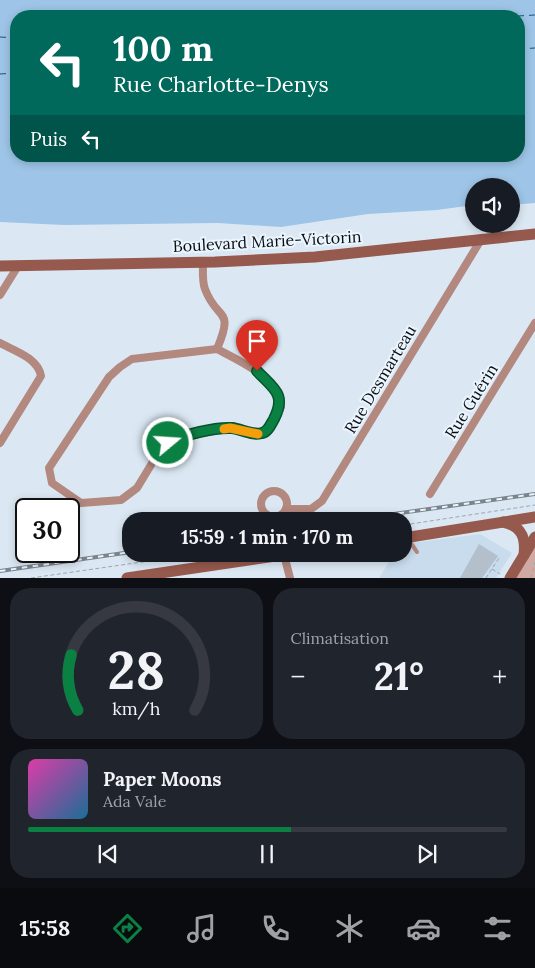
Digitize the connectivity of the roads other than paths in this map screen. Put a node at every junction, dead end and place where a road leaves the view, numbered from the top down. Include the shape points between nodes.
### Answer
1 (535, 234) edge
2 (482, 238) junction
3 (203, 262) junction
4 (0, 266) edge
5 (18, 266) junction
6 (0, 295) edge
7 (535, 323) edge
8 (0, 343) edge
9 (217, 348) junction
10 (0, 443) edge
11 (430, 494) dead end
12 (286, 509) dead end
13 (535, 517) edge
14 (501, 522) junction
15 (412, 536) edge
16 (535, 538) edge
17 (412, 545) edge
18 (418, 552) dead end
19 (532, 560) edge
20 (235, 562) edge
21 (287, 562) edge
22 (505, 576) edge
23 (134, 578) edge
24 (290, 578) edge

1 - 2 street, Boulevard Marie-Victorin
2 - 3 street, Boulevard Marie-Victorin via 315,257
2 - 12 street, Rue Desmarteau via 318,507
3 - 5 street, Boulevard Marie-Victorin
3 - 9 street via 204,287 225,319 225,331
4 - 5 street, Boulevard Marie-Victorin
5 - 6 street
7 - 11 street, Rue Guérin
8 - 10 street via 34,362 40,368 41,376
9 - 9 street via 257,371 277,392 280,406 266,431 260,434 230,428 178,437 160,450 137,488 121,500 81,503 52,483 49,468 109,378 120,367 132,359
13 - 14 street
14 - 15 street
14 - 19 street via 514,525 521,532
16 - 19 street
17 - 18 lane
19 - 22 street
20 - 23 street
21 - 24 street

